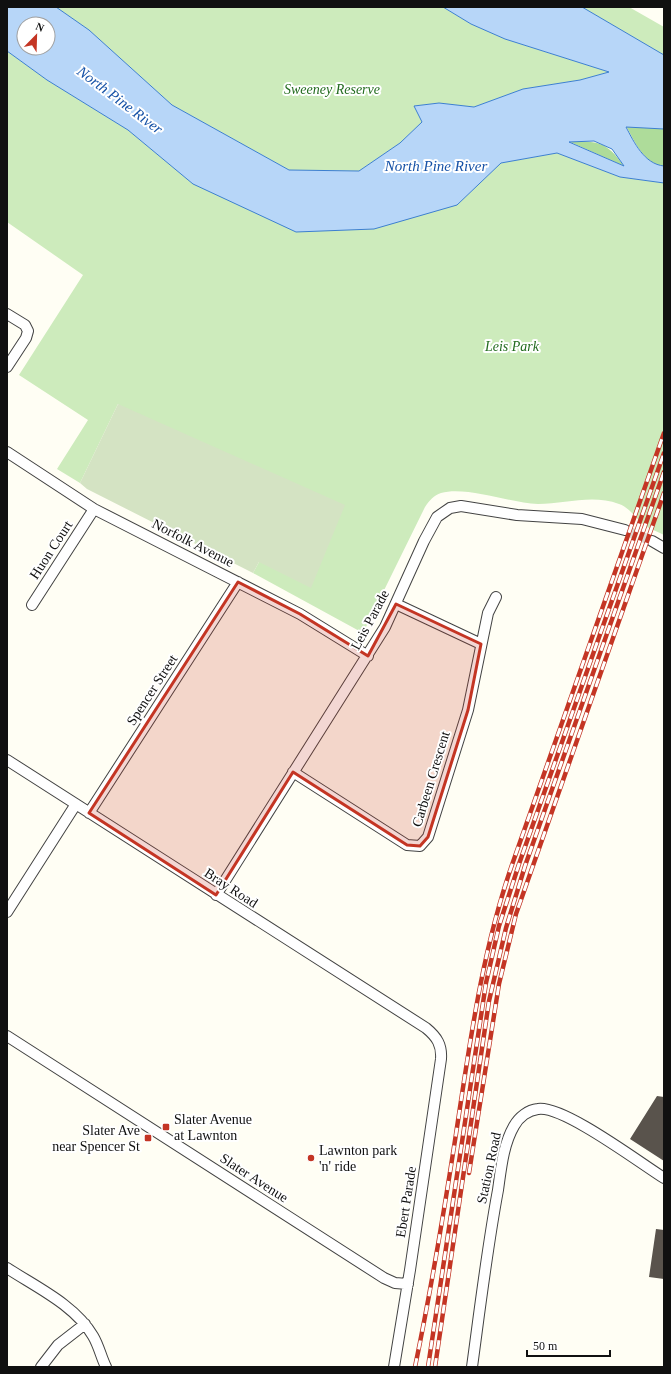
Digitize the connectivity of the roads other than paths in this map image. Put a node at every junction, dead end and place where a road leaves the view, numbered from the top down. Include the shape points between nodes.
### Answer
1 (7, 314) edge
2 (7, 367) edge
3 (7, 452) edge
4 (94, 509) junction
5 (625, 530) tunnel mouth
6 (652, 541) tunnel mouth
7 (664, 548) edge
8 (238, 582) junction
9 (496, 597) dead end
10 (396, 604) junction
11 (32, 605) dead end
12 (482, 644) junction
13 (368, 656) junction
14 (7, 760) edge
15 (294, 772) junction
16 (76, 804) junction
17 (89, 813) junction
18 (216, 895) junction
19 (7, 912) edge
20 (7, 1036) edge
21 (438, 1041) joint
22 (664, 1178) edge
23 (7, 1268) edge
24 (408, 1284) junction
25 (85, 1324) junction
26 (41, 1367) edge
27 (106, 1367) edge
28 (394, 1367) edge
29 (472, 1367) edge

1 - 2 street via 25,325 28,331
3 - 4 street, Norfolk Avenue
4 - 8 street, Norfolk Avenue
4 - 11 street, Huon Court
5 - 10 street, Leis Parade via 582,519 517,516 461,506 450,508 437,517 433,524
6 - 7 street
8 - 13 street, Norfolk Avenue via 300,614
8 - 17 street, Spencer Street
9 - 12 street, Carbeen Crescent via 488,613
10 - 12 street
10 - 13 street, Leis Parade
12 - 15 street, Carbeen Crescent via 463,725 428,838 420,846 407,845
13 - 15 street, Leis Parade
14 - 16 street, Bray Road
15 - 18 street, Leis Parade
16 - 17 street, Bray Road
16 - 19 street
17 - 18 street, Bray Road
18 - 21 street, Bray Road via 426,1028
20 - 24 street, Slater Avenue via 384,1278
21 - 24 street, Ebert Parade via 441,1059
22 - 29 street, Station Road via 582,1125 557,1112 538,1109 517,1120 509,1135 502,1166
23 - 25 street via 62,1304
24 - 28 street, Ebert Parade
25 - 26 street via 58,1345
25 - 27 street via 97,1342

